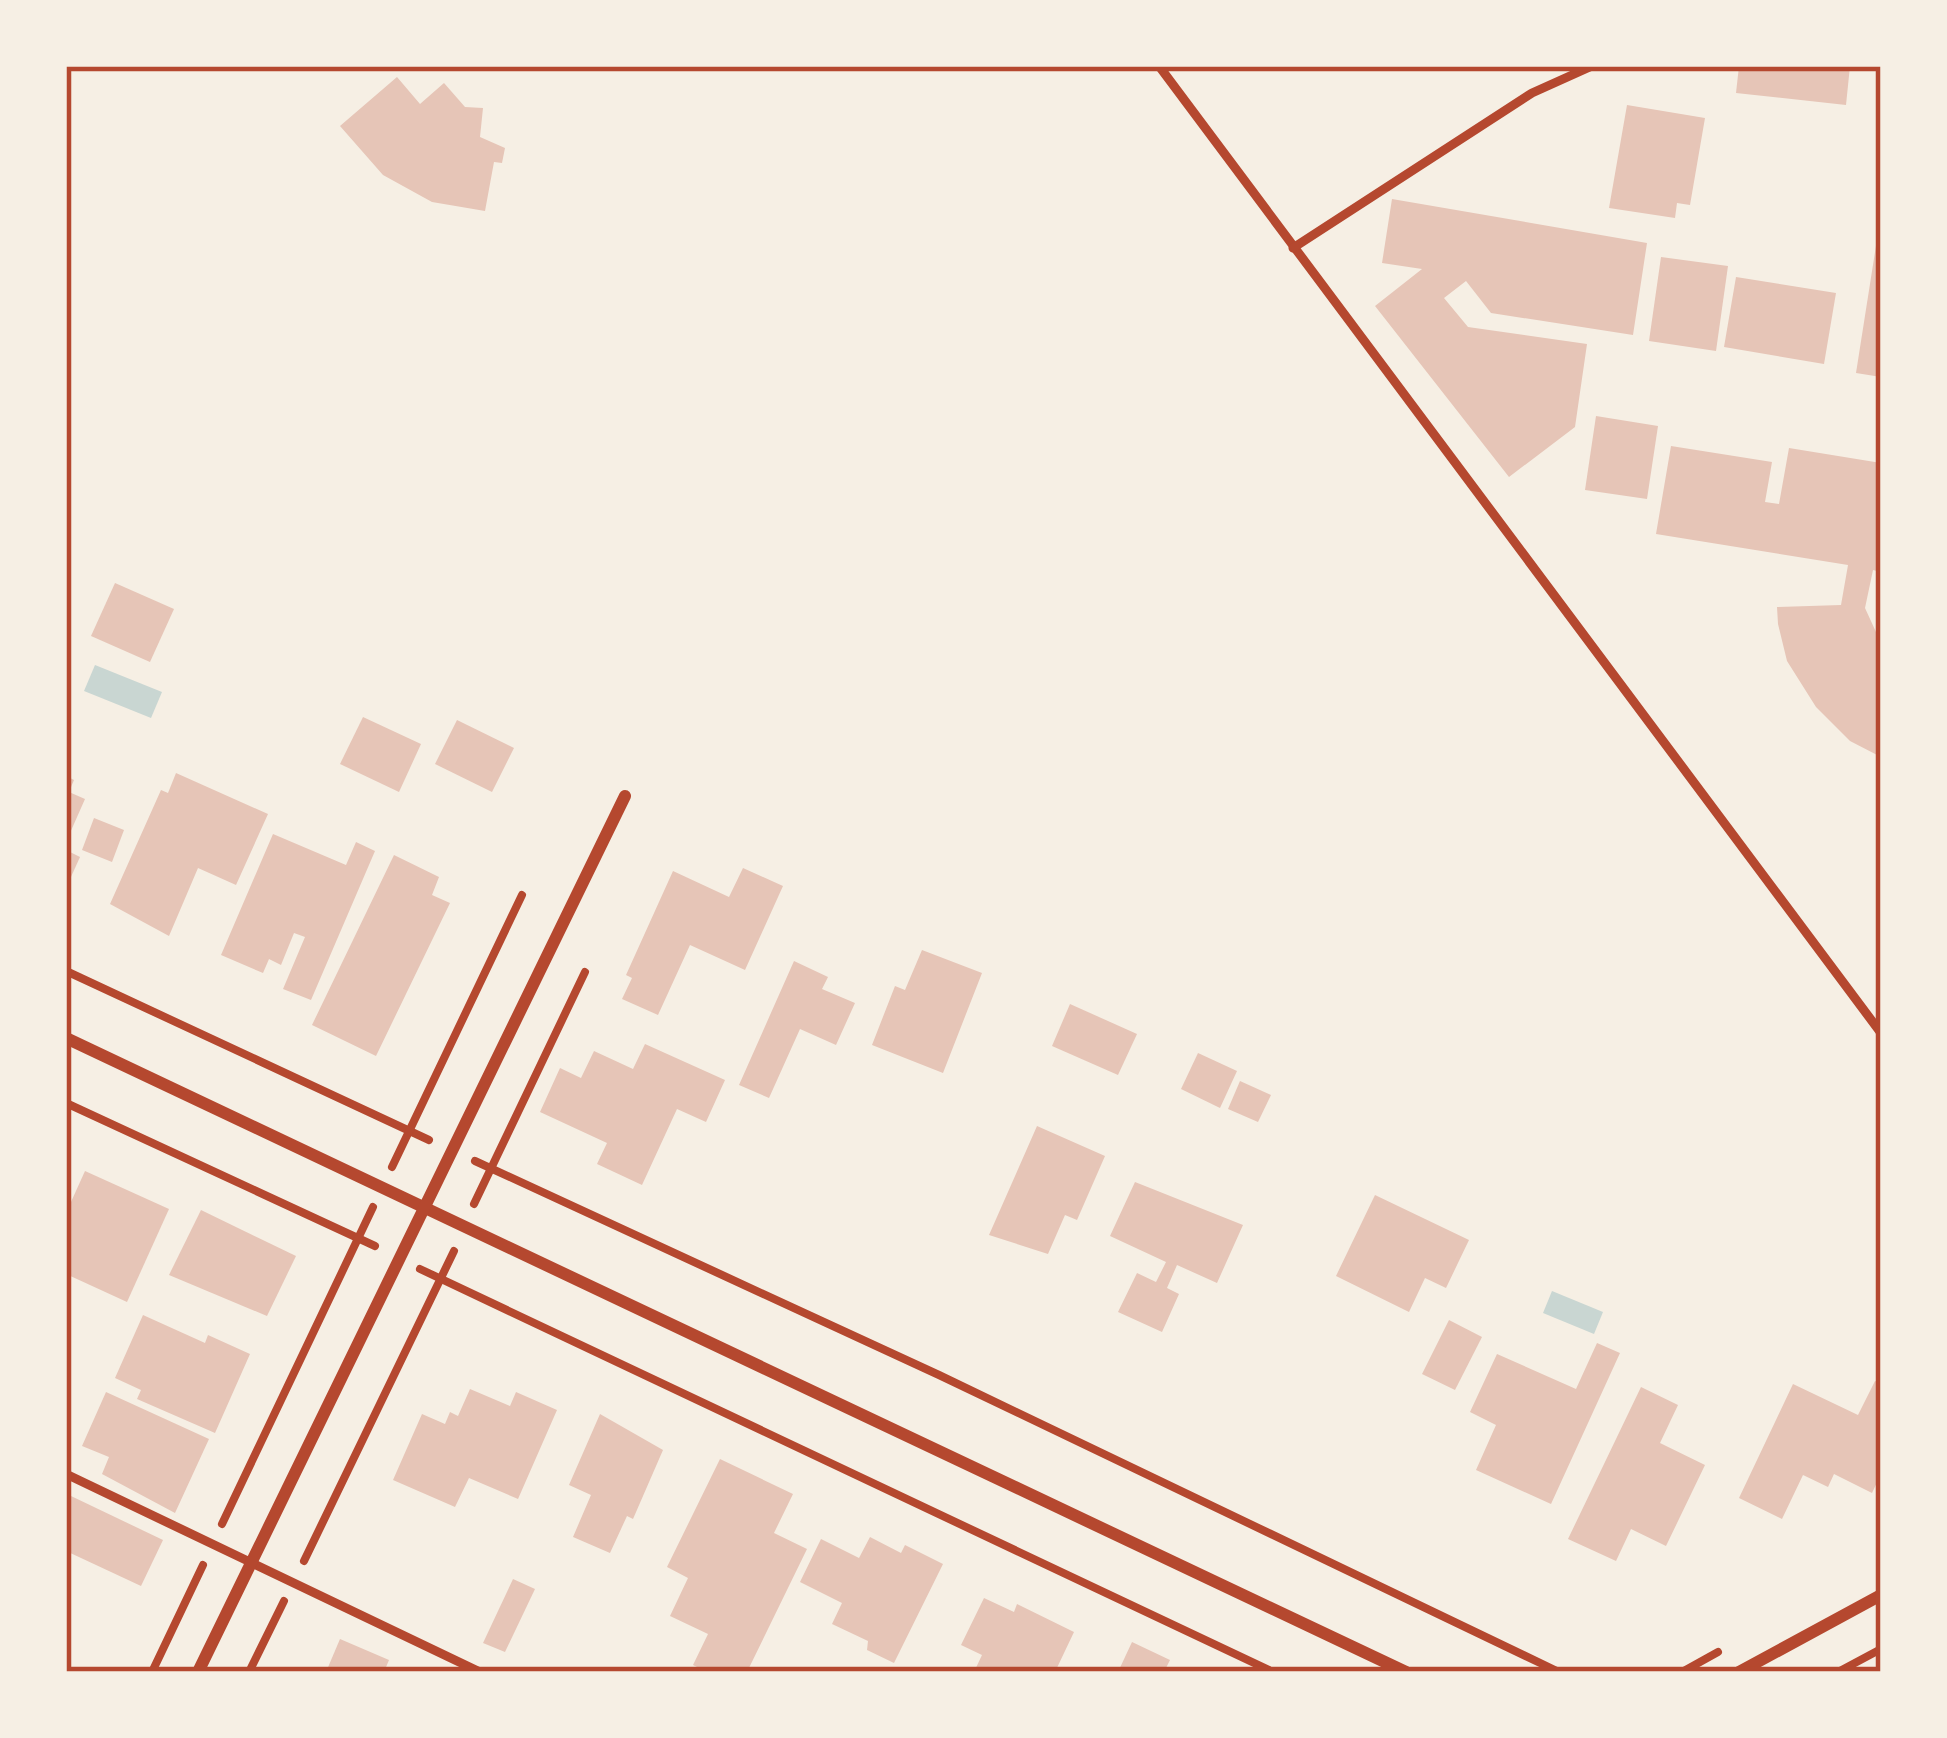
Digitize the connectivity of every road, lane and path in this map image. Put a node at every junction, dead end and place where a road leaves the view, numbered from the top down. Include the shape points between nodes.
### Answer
1 (1159, 66) edge
2 (1592, 66) edge
3 (1293, 248) junction
4 (625, 796) dead end
5 (522, 895) dead end
6 (66, 971) edge
7 (585, 972) dead end
8 (1881, 1034) edge
9 (66, 1038) edge
10 (66, 1102) edge
11 (410, 1131) junction
12 (452, 1151) junction
13 (489, 1168) junction
14 (382, 1187) junction
15 (425, 1207) junction
16 (465, 1226) junction
17 (359, 1238) junction
18 (400, 1259) junction
19 (442, 1280) junction
20 (66, 1474) edge
21 (213, 1544) junction
22 (252, 1562) junction
23 (293, 1581) junction
24 (1881, 1595) edge
25 (1881, 1649) edge
26 (152, 1672) edge
27 (198, 1672) edge
28 (249, 1672) edge
29 (480, 1672) edge
30 (1273, 1672) edge
31 (1406, 1672) edge
32 (1559, 1672) edge
33 (1739, 1672) edge
34 (1838, 1672) edge

1 - 3 lane
2 - 3 lane via 1532,93
3 - 8 lane
4 - 12 street
5 - 11 path
6 - 11 path
7 - 13 path
9 - 14 street
10 - 17 path
11 - 12 path
11 - 14 path
12 - 13 path
12 - 15 street
13 - 16 path
13 - 32 path
14 - 15 street
14 - 17 path
15 - 16 street
15 - 18 street
16 - 19 path
16 - 31 street
17 - 18 path
17 - 21 path
18 - 19 path
18 - 22 street
19 - 23 path
19 - 30 path
20 - 21 lane
21 - 22 lane
21 - 26 path
22 - 23 lane
22 - 27 street
23 - 28 path
23 - 29 lane
24 - 33 street
25 - 34 path

